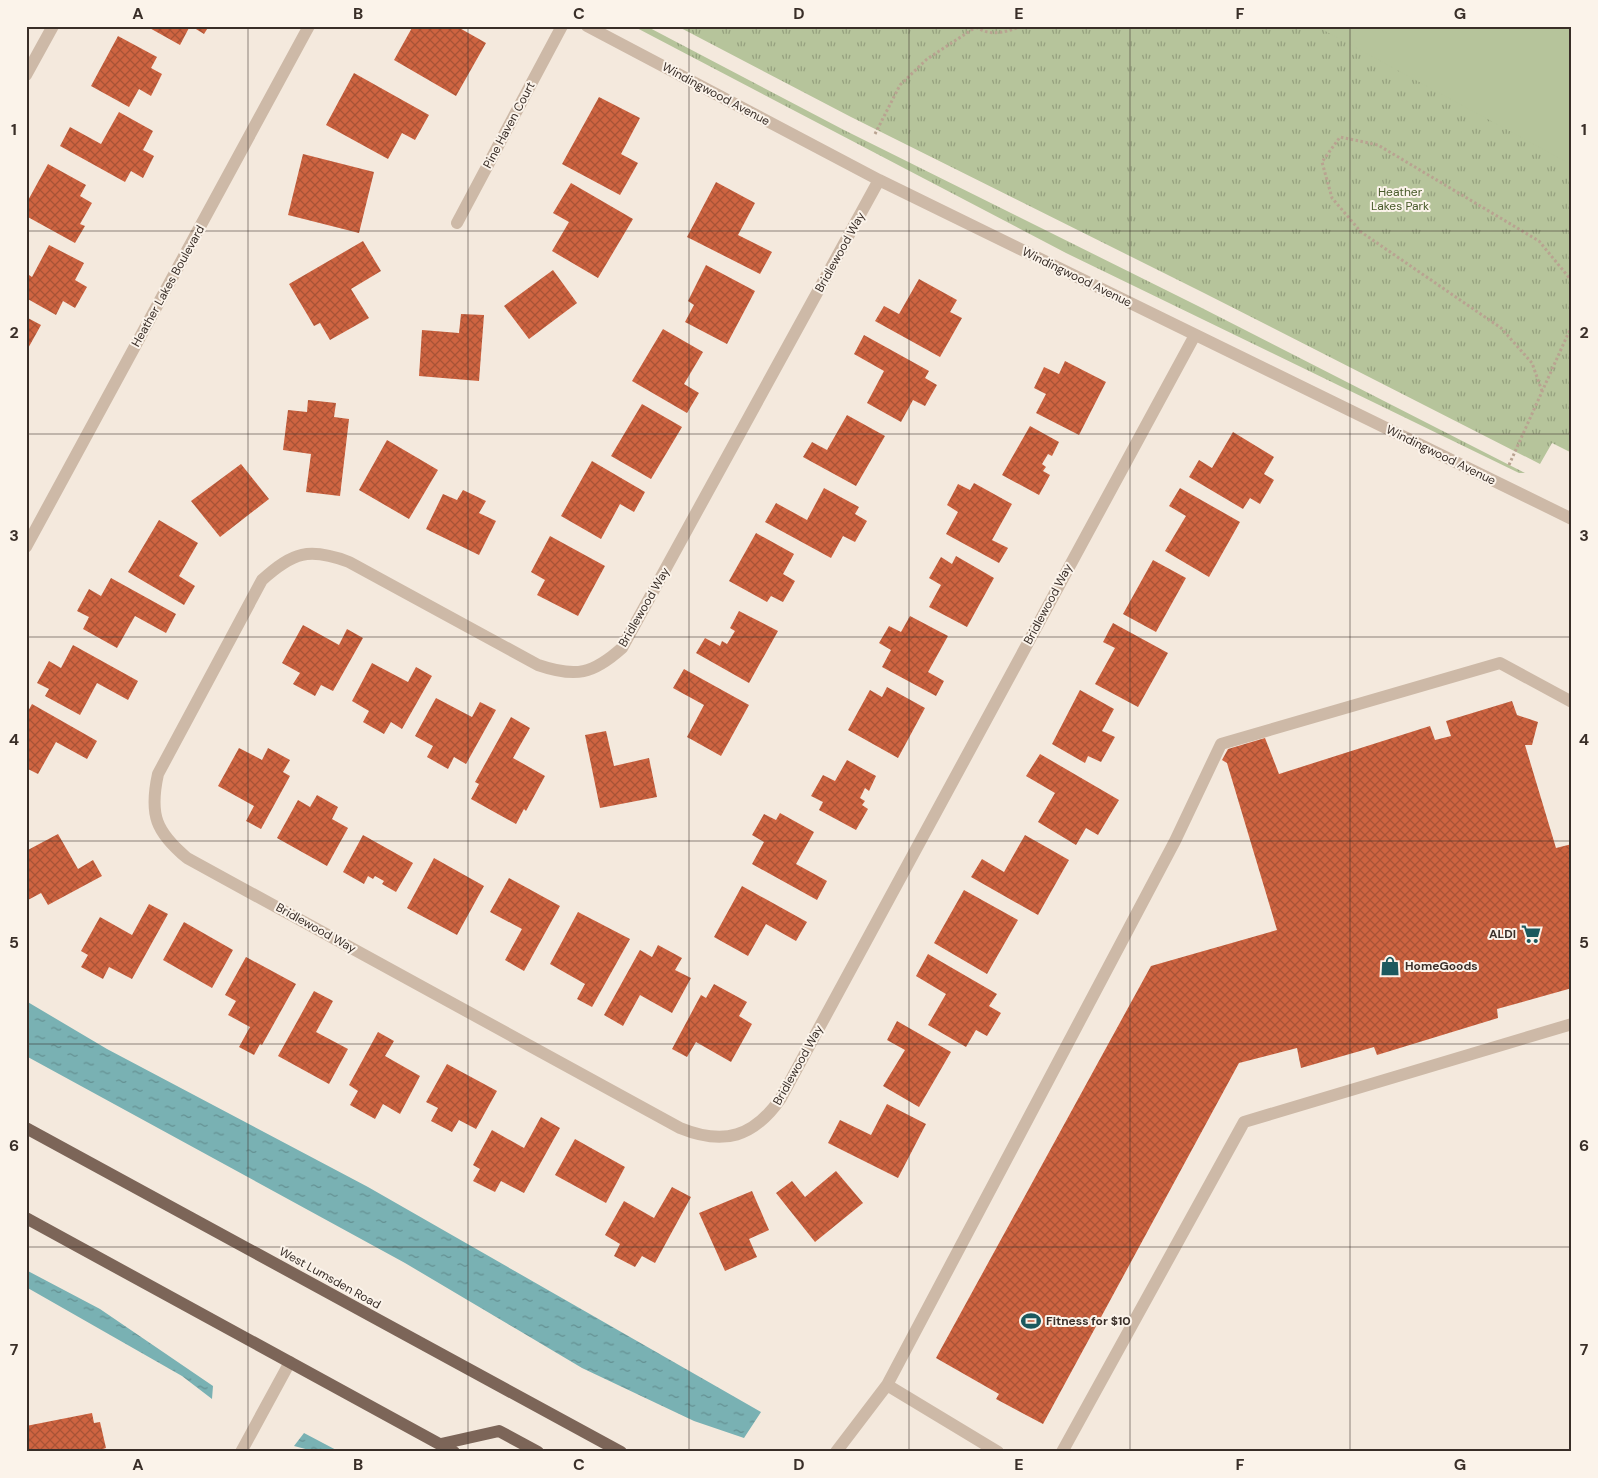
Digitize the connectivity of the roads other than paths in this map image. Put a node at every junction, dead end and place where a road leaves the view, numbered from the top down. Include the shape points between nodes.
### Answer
1 (53, 26) edge
2 (309, 26) edge
3 (562, 26) edge
4 (588, 26) edge
5 (26, 74) edge
6 (879, 180) junction
7 (457, 223) dead end
8 (1194, 334) junction
9 (1572, 519) edge
10 (26, 547) edge
11 (1572, 702) edge
12 (1572, 1024) edge
13 (26, 1128) edge
14 (26, 1218) edge
15 (290, 1362) junction
16 (887, 1385) junction
17 (441, 1444) junction
18 (241, 1452) edge
19 (454, 1452) edge
20 (538, 1452) edge
21 (621, 1452) edge
22 (836, 1452) edge
23 (998, 1452) edge
24 (1062, 1452) edge

1 - 5 street
2 - 10 street, Heather Lakes Boulevard
3 - 7 street, Pine Haven Court
4 - 6 street, Windingwood Avenue
6 - 8 street, Windingwood Avenue
6 - 8 street, Bridlewood Way via 622,648 606,663 585,672 561,673 538,665 349,562 325,554 302,554 278,565 262,580 158,774 152,798 157,822 169,843 187,858 680,1128 699,1136 717,1138 740,1134 764,1119 781,1098
8 - 9 street, Windingwood Avenue
11 - 16 street via 1500,663 1220,744 1176,841
12 - 24 street via 1244,1122
13 - 21 main road, West Lumsden Road
14 - 15 main road
15 - 17 main road
15 - 18 street
16 - 22 street
16 - 23 street
17 - 19 main road
17 - 20 main road via 499,1431

